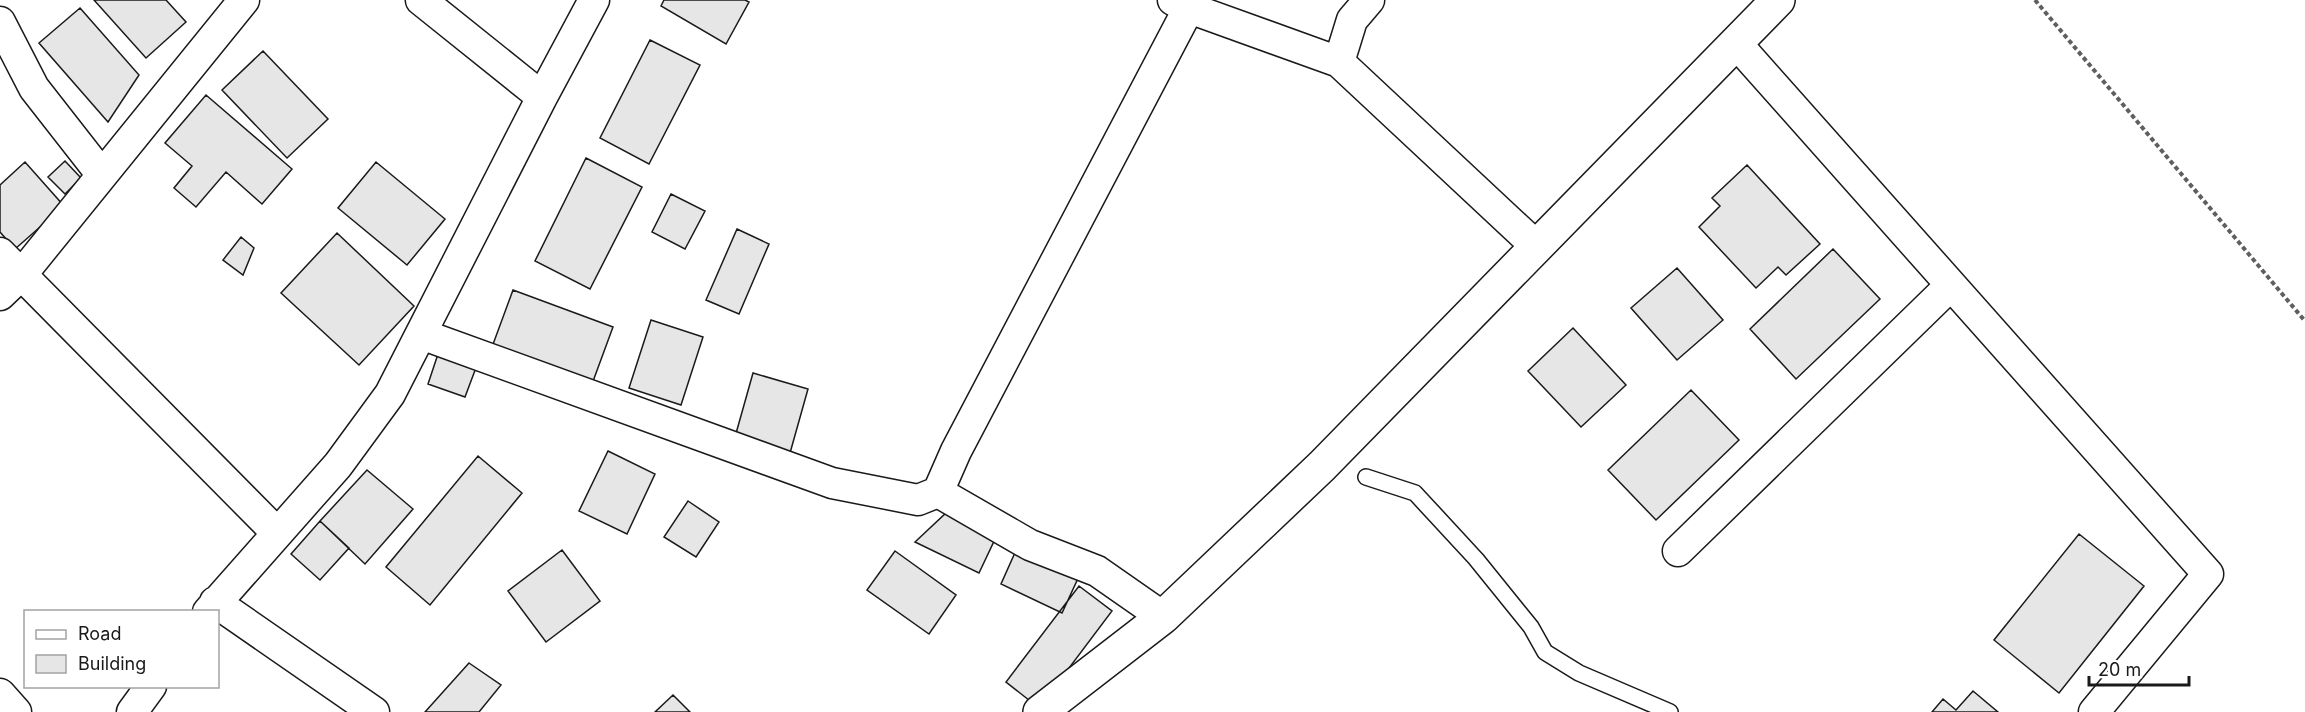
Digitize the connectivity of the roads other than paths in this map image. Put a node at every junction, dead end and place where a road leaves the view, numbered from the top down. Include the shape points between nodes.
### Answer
1 (244, 0) edge
2 (421, 0) edge
3 (594, 0) edge
4 (1368, 0) edge
5 (1778, 0) edge
6 (1185, 3) edge
7 (0, 22) edge
8 (1736, 43) junction
9 (1339, 62) junction
10 (542, 97) junction
11 (102, 175) junction
12 (1537, 247) junction
13 (0, 253) edge
14 (22, 274) junction
15 (1951, 285) junction
16 (0, 295) edge
17 (421, 334) junction
18 (1366, 477) dead end
19 (938, 492) junction
20 (277, 533) junction
21 (1678, 551) dead end
22 (212, 607) edge
23 (219, 612) edge
24 (1163, 617) junction
25 (151, 688) edge
26 (0, 694) edge
27 (16, 712) edge
28 (132, 712) edge
29 (374, 712) edge
30 (1040, 712) edge
31 (1670, 712) edge
32 (2094, 712) edge

1 - 11 street
2 - 10 street
3 - 10 street
4 - 9 street via 1352,20
5 - 8 street
6 - 9 street
6 - 19 street
7 - 11 street via 34,88
8 - 12 street
8 - 15 street
9 - 12 street
10 - 17 street
11 - 14 street
12 - 24 street via 1322,465
13 - 14 street
14 - 16 street
14 - 20 street
15 - 21 street
15 - 32 street via 2208,574
17 - 19 street via 832,483 918,500
17 - 20 street via 390,394 345,456
18 - 31 lane via 1415,493 1476,558 1531,627 1545,652 1579,673
19 - 24 street via 1030,545 1097,571
20 - 22 street
23 - 29 street
24 - 30 street
25 - 28 street
26 - 27 street

